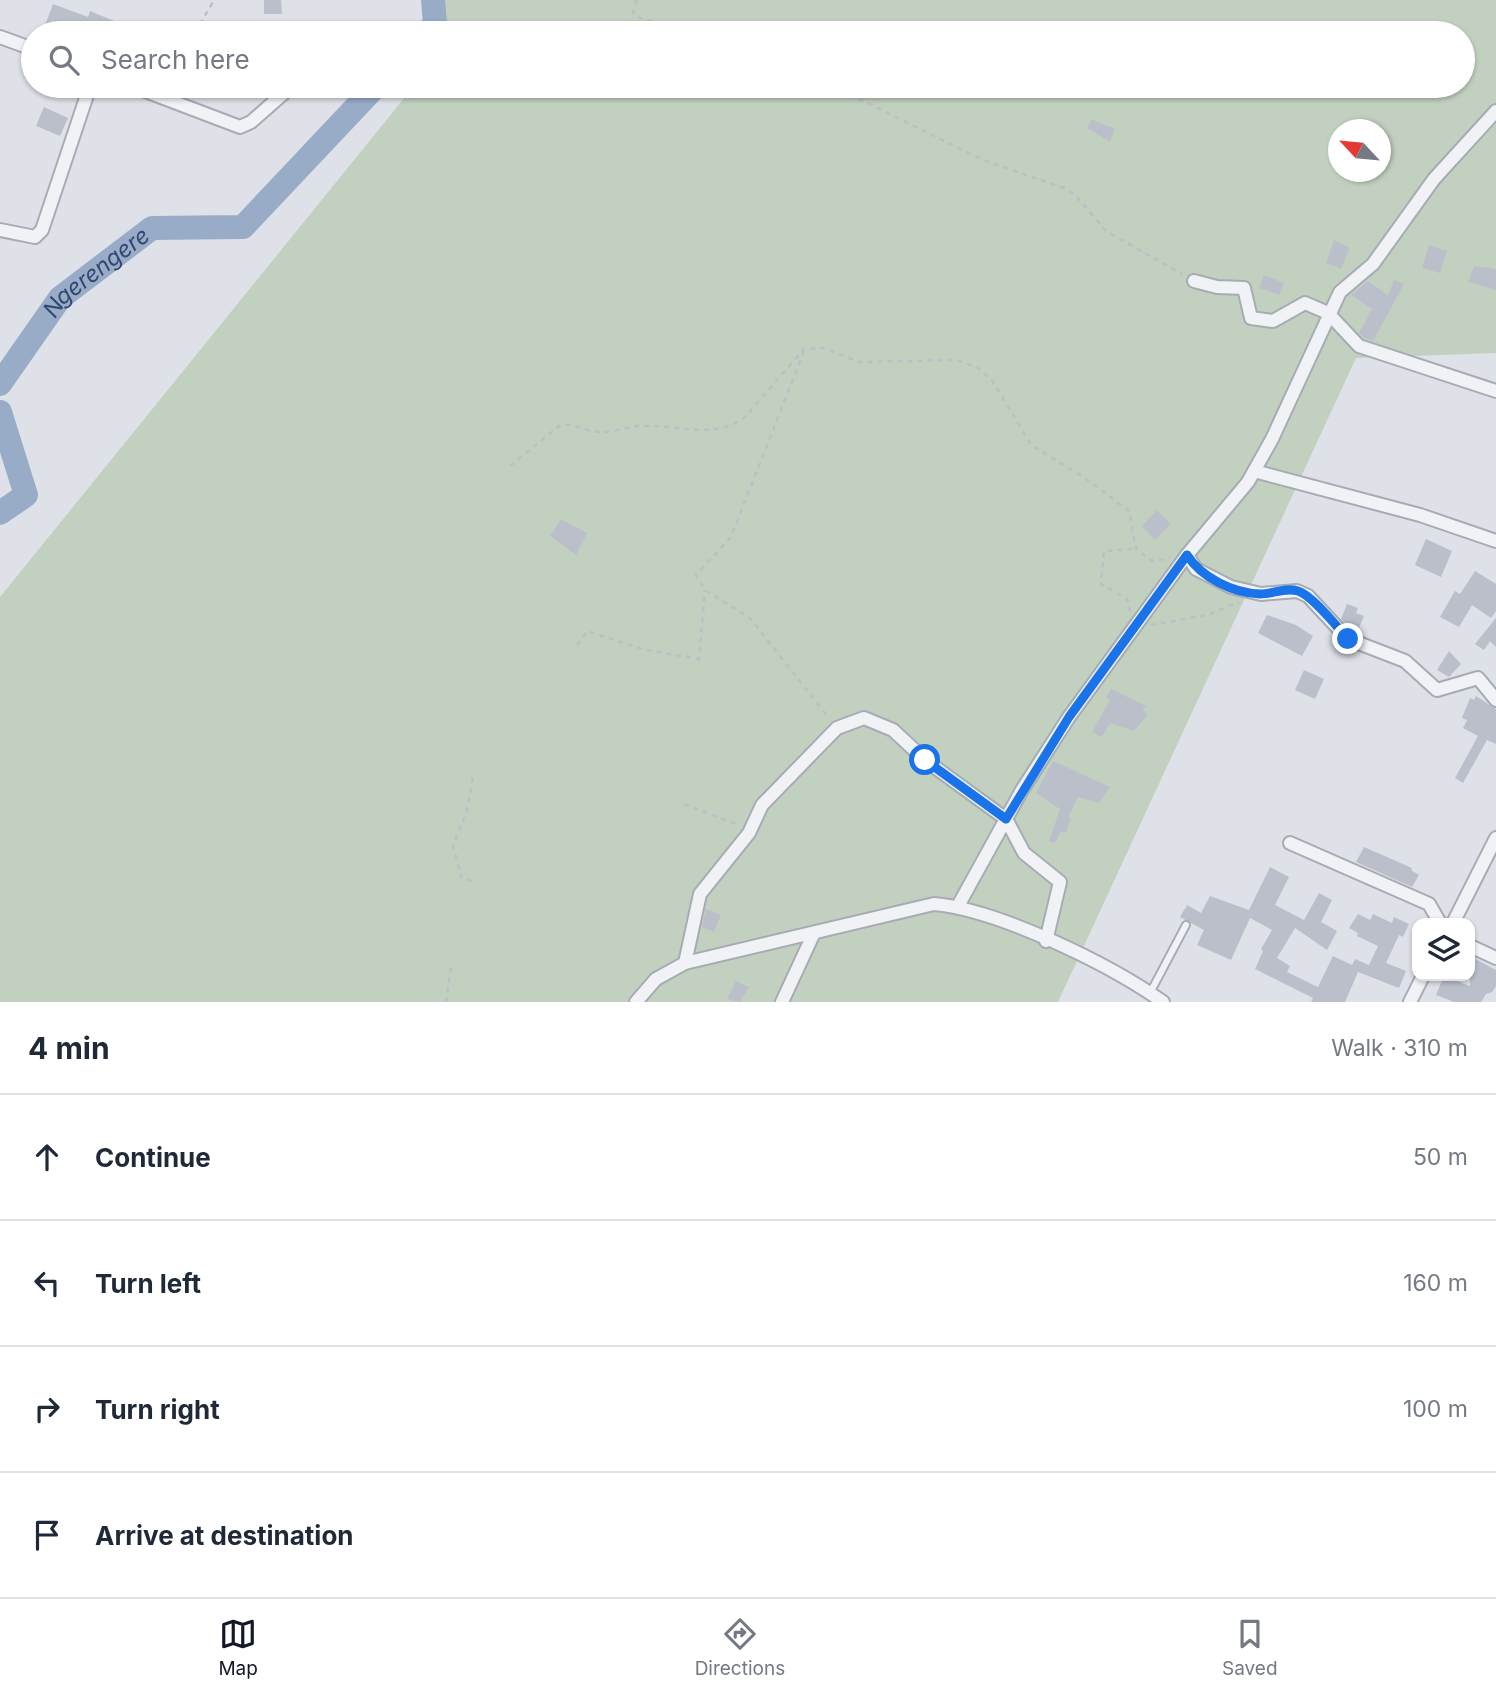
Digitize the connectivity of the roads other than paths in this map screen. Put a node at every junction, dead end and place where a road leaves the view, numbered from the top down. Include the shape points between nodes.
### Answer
1 (0, 37) edge
2 (21, 45) edge
3 (86, 98) edge
4 (164, 98) edge
5 (278, 98) edge
6 (1496, 111) edge
7 (0, 230) edge
8 (1194, 281) road end
9 (1328, 313) junction
10 (1496, 391) edge
11 (1254, 471) junction
12 (1496, 541) edge
13 (1187, 555) junction
14 (1496, 700) edge
15 (1006, 819) junction
16 (1496, 838) edge
17 (1290, 843) dead end
18 (958, 906) junction
19 (1437, 918) edge
20 (1455, 918) edge
21 (1186, 925) dead end
22 (813, 935) junction
23 (1046, 941) junction
24 (1475, 948) edge
25 (1496, 958) edge
26 (685, 963) junction
27 (1420, 981) edge
28 (1150, 993) junction
29 (636, 1002) edge
30 (782, 1002) edge
31 (1163, 1002) edge
32 (1409, 1002) edge

1 - 2 street
3 - 7 street via 42,230 30,238
4 - 5 street via 240,127
6 - 9 street via 1434,179 1373,264 1349,281
8 - 9 street via 1244,288 1251,318 1273,321 1306,303
9 - 10 street via 1359,346
9 - 11 street
11 - 12 street via 1420,515
11 - 13 street
13 - 14 street via 1196,569 1231,587 1261,594 1297,591 1308,596 1348,639 1405,661 1437,690 1478,678
13 - 15 street via 1069,717
15 - 18 street
15 - 23 street via 1024,853 1060,882
15 - 26 street via 892,730 864,718 837,729 762,805 749,833 700,894
16 - 20 street
17 - 19 street via 1429,904
18 - 22 street via 934,904
18 - 23 street
21 - 28 lane
22 - 26 street
22 - 30 street
23 - 28 street
24 - 25 street
26 - 29 street via 656,979
27 - 32 street
28 - 31 street

